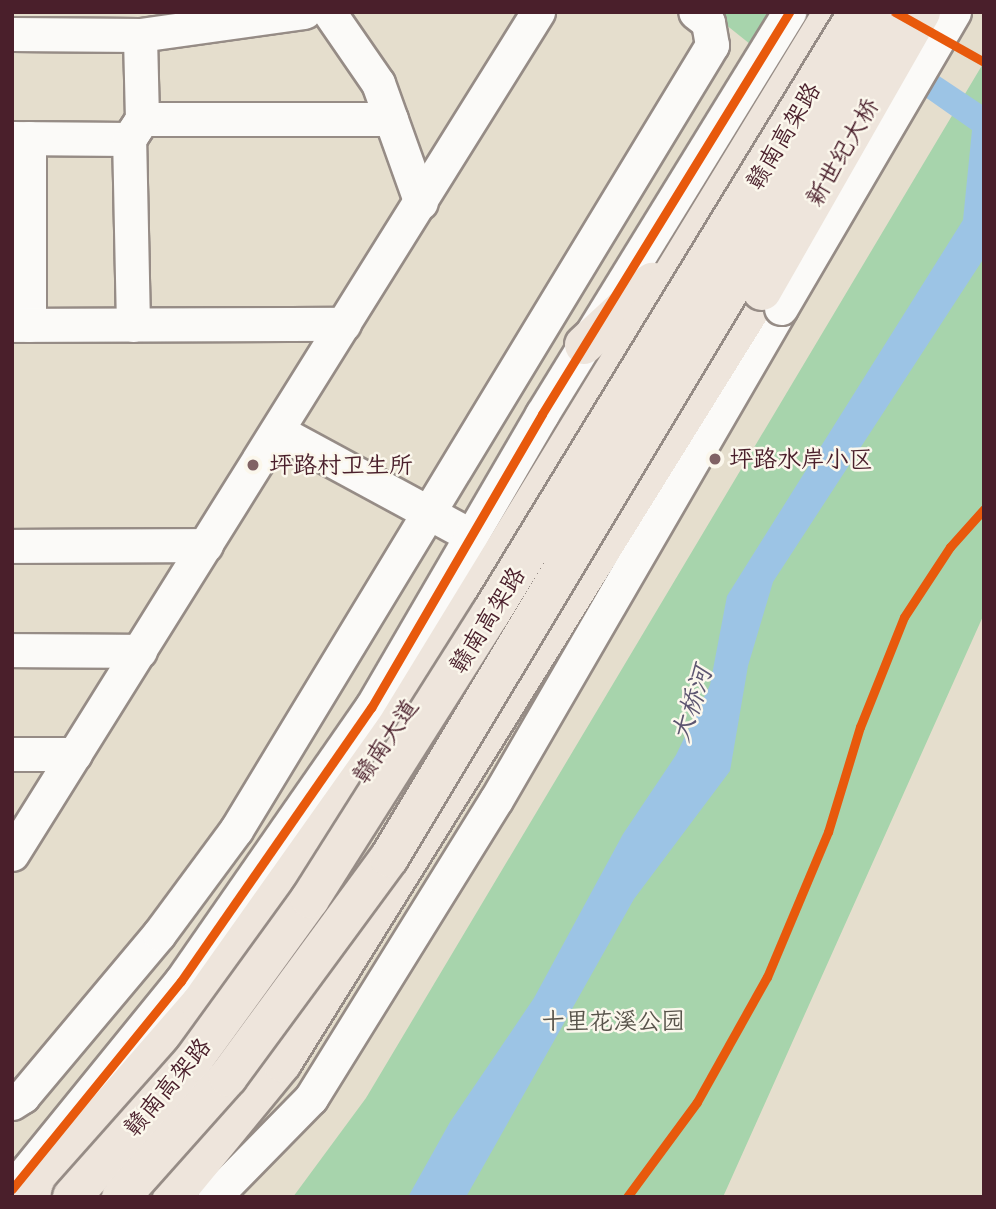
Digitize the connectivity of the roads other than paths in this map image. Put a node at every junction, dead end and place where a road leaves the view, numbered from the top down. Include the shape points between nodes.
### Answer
1 (304, 12) edge
2 (329, 12) edge
3 (695, 12) edge
4 (789, 12) edge
5 (833, 12) edge
6 (858, 12) edge
7 (897, 12) edge
8 (921, 12) edge
9 (954, 12) edge
10 (539, 13) edge
11 (12, 34) edge
12 (140, 35) junction
13 (391, 119) junction
14 (135, 129) junction
15 (21, 138) edge
16 (421, 203) junction
17 (21, 228) edge
18 (670, 244) junction
19 (772, 300) junction
20 (344, 324) junction
21 (21, 325) edge
22 (133, 325) junction
23 (584, 345) joint
24 (278, 431) junction
25 (429, 511) junction
26 (471, 536) junction
27 (206, 545) junction
28 (12, 546) edge
29 (12, 650) edge
30 (139, 651) junction
31 (12, 754) edge
32 (75, 754) junction
33 (12, 854) edge
34 (200, 1004) junction
35 (282, 1063) junction
36 (12, 1104) edge
37 (12, 1190) edge
38 (32, 1197) edge
39 (72, 1197) edge
40 (121, 1197) edge
41 (172, 1197) edge
42 (195, 1197) edge
43 (214, 1197) edge

1 - 12 street
2 - 13 street via 378,83
3 - 25 street via 708,22 712,45
4 - 18 street
5 - 18 main road
6 - 39 main road, 赣南高架路, bridge via 491,613 310,899 191,1062
7 - 40 main road, 赣南高架路, bridge via 389,858 228,1077
8 - 19 main road, 新世纪大桥, bridge
9 - 19 street, bridge
10 - 16 street
11 - 12 street
12 - 14 street
13 - 14 street
13 - 16 street
14 - 15 street
14 - 22 street
15 - 17 street
16 - 20 street
17 - 21 street
18 - 23 main road
18 - 34 main road, 赣南大道 via 396,729
19 - 35 main road
19 - 43 street via 496,800 311,1098
20 - 22 street
20 - 24 street
21 - 22 street
23 - 26 street
24 - 25 street
24 - 27 street
25 - 26 street
25 - 36 street via 236,830 159,933
26 - 37 street via 371,708 181,981
27 - 28 street
27 - 30 street
29 - 30 street
30 - 32 street
31 - 32 street
32 - 33 street
34 - 37 main road via 76,1133
34 - 38 main road, 赣南大道
35 - 41 main road
35 - 42 main road

